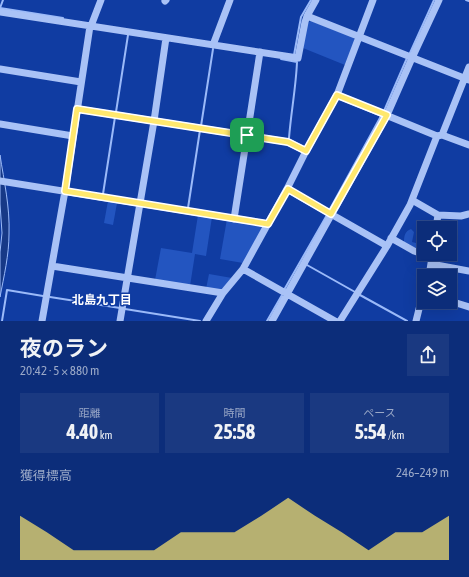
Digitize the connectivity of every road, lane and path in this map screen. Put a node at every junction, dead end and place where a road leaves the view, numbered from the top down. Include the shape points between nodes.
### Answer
1 (101, 0) edge
2 (230, 0) edge
3 (316, 0) edge
4 (373, 0) edge
5 (439, 0) edge
6 (0, 12) edge
7 (307, 16) junction
8 (90, 26) junction
9 (359, 37) junction
10 (166, 38) junction
11 (213, 45) junction
12 (260, 52) junction
13 (412, 58) junction
14 (469, 67) edge
15 (0, 69) edge
16 (467, 79) edge
17 (82, 82) junction
18 (337, 95) junction
19 (77, 109) junction
20 (387, 115) junction
21 (154, 121) junction
22 (0, 124) edge
23 (247, 135) junction
24 (440, 135) junction
25 (73, 136) junction
26 (469, 145) edge
27 (306, 151) junction
28 (3, 181) edge
29 (288, 189) junction
30 (65, 191) junction
31 (412, 200) junction
32 (140, 203) junction
33 (331, 214) junction
34 (469, 214) edge
35 (438, 215) junction
36 (234, 219) junction
37 (437, 221) edge
38 (268, 224) junction
39 (391, 238) junction
40 (387, 246) junction
41 (417, 252) edge
42 (441, 261) edge
43 (52, 266) junction
44 (243, 269) junction
45 (469, 271) edge
46 (127, 278) junction
47 (223, 293) junction
48 (286, 293) junction
49 (457, 303) edge
50 (469, 306) edge
51 (419, 309) edge
52 (209, 320) edge
53 (42, 321) edge
54 (120, 321) edge
55 (272, 321) edge
56 (335, 321) edge
57 (340, 321) edge
58 (416, 321) edge

1 - 8 street
2 - 11 street
3 - 7 street
4 - 9 street
5 - 13 street
6 - 8 street
7 - 9 street
7 - 12 street via 298,58
8 - 10 street
8 - 17 street
9 - 13 street
9 - 18 street
10 - 11 street
10 - 21 street
11 - 12 street
12 - 23 street
13 - 16 street
13 - 20 street
14 - 16 street
15 - 17 street
16 - 24 street
17 - 19 street
18 - 20 street
18 - 27 street
19 - 21 street
19 - 25 street
20 - 24 street
20 - 33 street
21 - 23 street
21 - 32 street
22 - 25 street
23 - 27 street via 288,142
23 - 36 street
24 - 26 street
24 - 31 street
25 - 30 street
27 - 29 street
28 - 30 street
29 - 33 street
29 - 38 street
30 - 32 street
30 - 43 street
31 - 35 street
31 - 39 street
32 - 36 street
32 - 46 street
33 - 40 street
33 - 48 street
34 - 35 street
35 - 37 street
36 - 38 street
38 - 44 street
39 - 40 street
39 - 41 street
40 - 57 street
42 - 45 street
43 - 46 street
43 - 53 street
44 - 47 street
44 - 48 street
46 - 47 street
46 - 54 street
47 - 52 street
48 - 55 street
48 - 56 street
49 - 50 street
51 - 58 street

